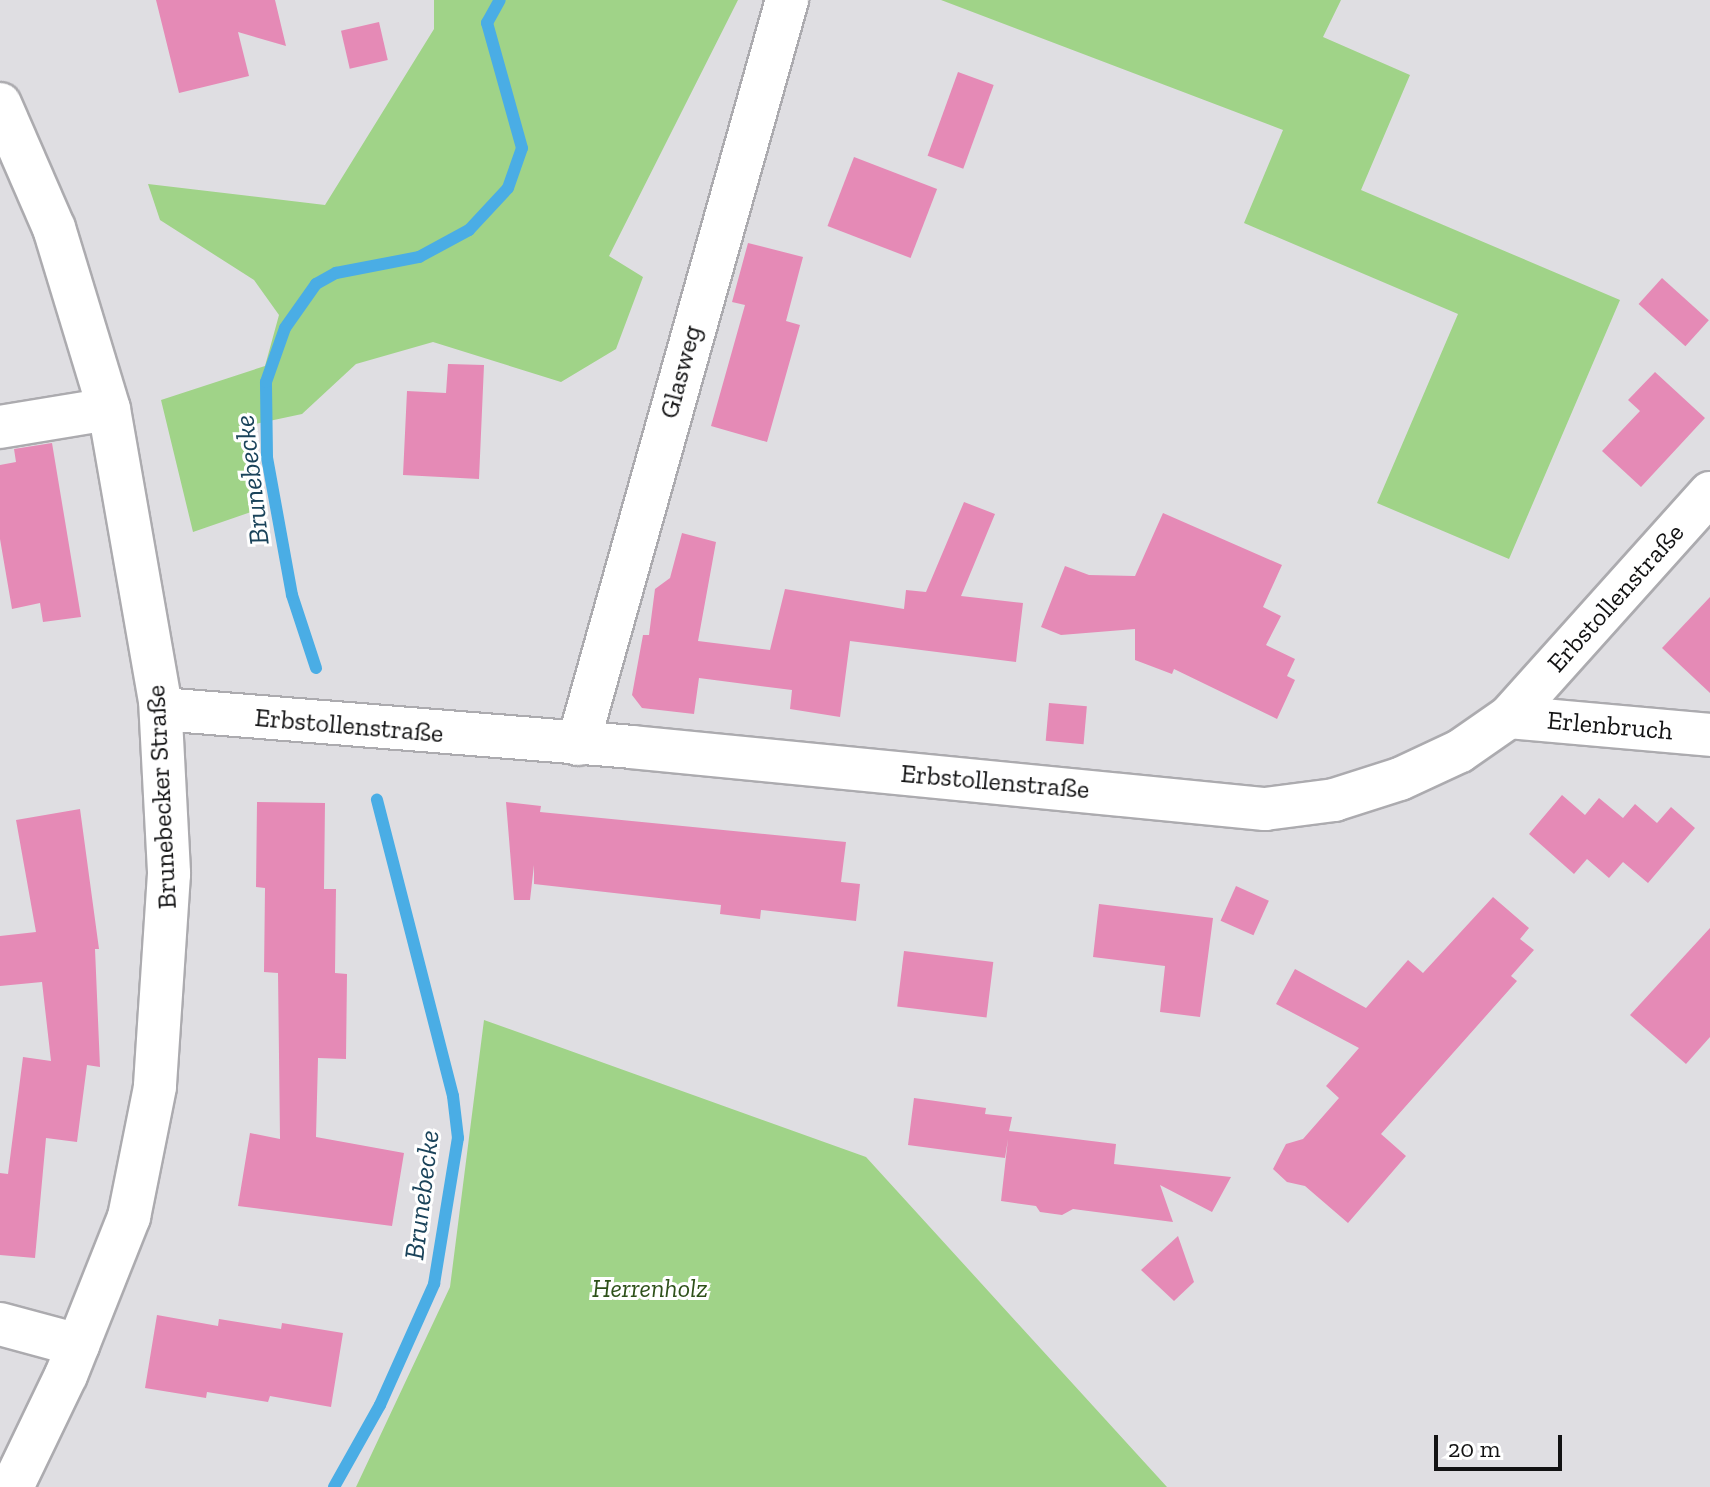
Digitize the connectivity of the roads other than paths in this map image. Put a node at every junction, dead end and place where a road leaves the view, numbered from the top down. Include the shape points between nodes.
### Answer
1 (787, 0) edge
2 (0, 104) edge
3 (109, 409) junction
4 (0, 427) edge
5 (1710, 493) edge
6 (161, 709) junction
7 (1509, 717) junction
8 (1710, 735) edge
9 (578, 744) junction
10 (0, 1324) edge
11 (78, 1345) junction
12 (12, 1487) edge

1 - 9 street, Glasweg
2 - 3 street, Brunebecker Straße via 54,228
3 - 4 street
3 - 6 street, Brunebecker Straße via 143,580
5 - 7 street, Erbstollenstraße
6 - 9 street, Erbstollenstraße
6 - 11 street, Brunebecker Straße via 169,874 155,1087 129,1217
7 - 8 street, Erlenbruch
7 - 9 street, Erbstollenstraße via 1460,751 1400,779 1334,800 1265,809
10 - 11 street
11 - 12 street, Brunebecker Straße

